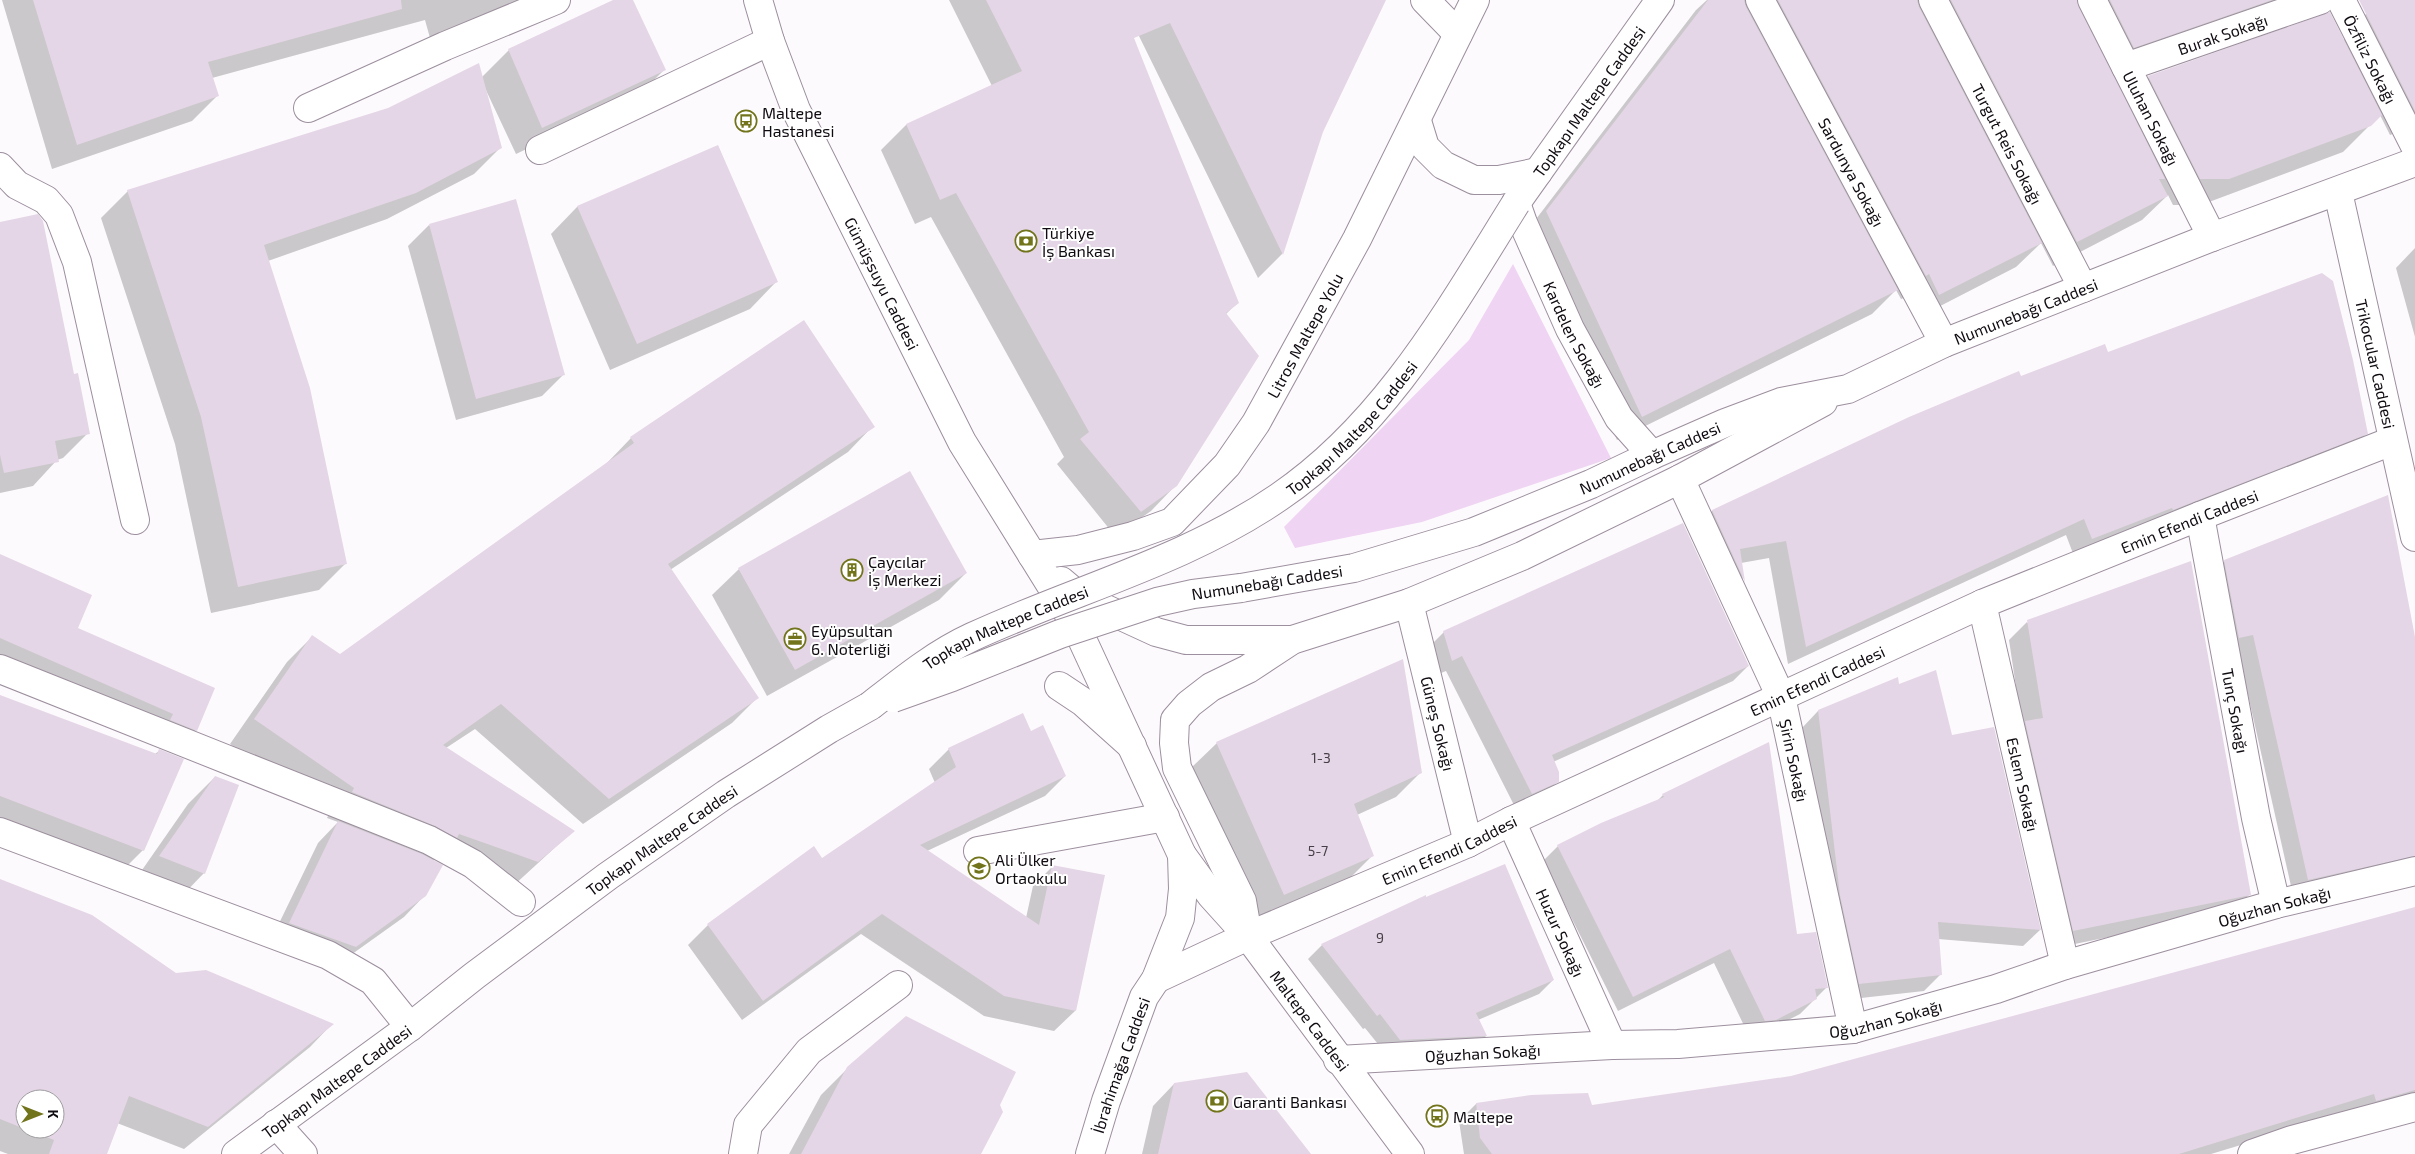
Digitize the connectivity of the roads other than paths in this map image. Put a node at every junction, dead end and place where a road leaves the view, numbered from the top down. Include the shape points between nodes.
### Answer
1 (556, 0) edge
2 (758, 0) edge
3 (1425, 0) edge
4 (1475, 0) edge
5 (1660, 0) edge
6 (1760, 0) edge
7 (1933, 0) edge
8 (2092, 0) edge
9 (2320, 0) edge
10 (2341, 0) edge
11 (1458, 34) junction
12 (770, 41) junction
13 (2126, 67) junction
14 (308, 108) dead end
15 (1416, 120) junction
16 (2415, 146) edge
17 (540, 150) dead end
18 (2415, 162) edge
19 (0, 167) edge
20 (1538, 172) junction
21 (2338, 192) junction
22 (1516, 203) junction
23 (2212, 237) junction
24 (2083, 288) junction
25 (1944, 343) junction
26 (1848, 389) junction
27 (2392, 441) junction
28 (1652, 455) junction
29 (1680, 479) junction
30 (2200, 516) junction
31 (135, 520) dead end
32 (2414, 527) edge
33 (1032, 555) junction
34 (1409, 603) junction
35 (1982, 604) junction
36 (1292, 640) junction
37 (0, 669) edge
38 (1059, 686) dead end
39 (1781, 697) junction
40 (870, 706) junction
41 (1132, 746) junction
42 (1165, 817) junction
43 (1512, 821) junction
44 (0, 832) edge
45 (1468, 843) junction
46 (978, 851) dead end
47 (1182, 855) junction
48 (2415, 871) edge
49 (521, 902) dead end
50 (2276, 904) junction
51 (1248, 936) junction
52 (2065, 965) junction
53 (1156, 979) junction
54 (898, 985) dead end
55 (410, 1027) junction
56 (1853, 1029) junction
57 (1612, 1045) junction
58 (1338, 1060) junction
59 (2415, 1107) edge
60 (276, 1124) junction
61 (236, 1154) edge
62 (303, 1154) edge
63 (743, 1154) edge
64 (1090, 1154) edge
65 (1410, 1154) edge
66 (2252, 1154) edge

1 - 14 main road
2 - 12 main road, Gümüşsuyu Caddesi
3 - 11 main road
4 - 11 main road, Litros Maltepe Yolu
5 - 20 main road, Topkapı Maltepe Caddesi
6 - 25 main road, Sardunya Sokağı
7 - 24 main road, Turgut Reis Sokağı
8 - 13 main road, Uluhan Sokağı
9 - 13 main road, Burak Sokağı
10 - 16 main road, Özfiliz Sokağı
11 - 15 main road, Litros Maltepe Yolu
12 - 17 main road
12 - 33 main road, Gümüşsuyu Caddesi via 796,110 962,442
13 - 23 main road, Uluhan Sokağı
15 - 20 main road via 1426,147 1443,165 1474,180 1499,180
15 - 33 main road, Litros Maltepe Yolu via 1306,335 1256,423 1227,466 1172,522 1087,547
18 - 21 main road, Numunebağı Caddesi
19 - 31 main road via 17,185 46,200 59,216 77,262
20 - 22 main road, Topkapı Maltepe Caddesi
21 - 23 main road, Numunebağı Caddesi
21 - 27 main road, Trikocular Caddesi
22 - 28 main road, Kardelen Sokağı via 1570,329 1622,423
22 - 40 main road, Topkapı Maltepe Caddesi, bridge via 1435,333 1380,407 1336,451 1279,497 1190,547 970,638 923,666
23 - 24 main road, Numunebağı Caddesi
24 - 25 main road, Numunebağı Caddesi
25 - 26 main road, Numunebağı Caddesi
26 - 28 main road, Numunebağı Caddesi via 1781,402
26 - 29 main road
27 - 30 main road, Emin Efendi Caddesi
27 - 32 main road, Trikocular Caddesi
28 - 40 main road, Numunebağı Caddesi, bridge via 1474,532 1354,568 1157,602 1060,634
29 - 34 main road via 1522,556
29 - 39 main road, Şirin Sokağı
30 - 35 main road, Emin Efendi Caddesi
30 - 50 main road, Tunç Sokağı via 2256,818
33 - 36 main road via 1080,597 1156,632 1186,640
33 - 41 main road, Gümüşsuyu Caddesi via 1075,624
34 - 36 main road
34 - 45 main road, Güneş Sokağı
35 - 39 main road, Emin Efendi Caddesi
35 - 52 main road, Eslem Sokağı
36 - 51 main road via 1248,669 1211,687 1188,704 1175,720 1177,768 1242,901
37 - 49 main road via 429,840 473,864
38 - 41 main road via 1083,702
39 - 43 main road, Emin Efendi Caddesi
39 - 56 main road, Şirin Sokağı
40 - 55 main road, Topkapı Maltepe Caddesi via 829,728 726,794 543,924
41 - 42 main road, Gümüşsuyu Caddesi
42 - 46 main road
42 - 47 main road, Gümüşsuyu Caddesi
43 - 45 main road, Emin Efendi Caddesi
43 - 57 main road, Huzur Sokağı
44 - 55 main road via 328,955 372,981
45 - 51 main road, Emin Efendi Caddesi
47 - 51 main road, Maltepe Caddesi via 1211,895
47 - 53 main road, İbrahimağa Caddesi via 1180,918
48 - 50 main road, Oğuzhan Sokağı
50 - 52 main road, Oğuzhan Sokağı
51 - 53 main road, İbrahimağa Caddesi
51 - 58 main road, Maltepe Caddesi
52 - 56 main road, Oğuzhan Sokağı via 1996,989
53 - 64 main road, İbrahimağa Caddesi via 1144,998 1130,1034
54 - 63 main road via 809,1051 748,1125
55 - 60 main road, Topkapı Maltepe Caddesi
56 - 57 main road, Oğuzhan Sokağı via 1678,1044
57 - 58 main road, Oğuzhan Sokağı
58 - 65 main road, Maltepe Caddesi
59 - 66 main road
60 - 61 main road, Topkapı Maltepe Caddesi
60 - 62 main road

